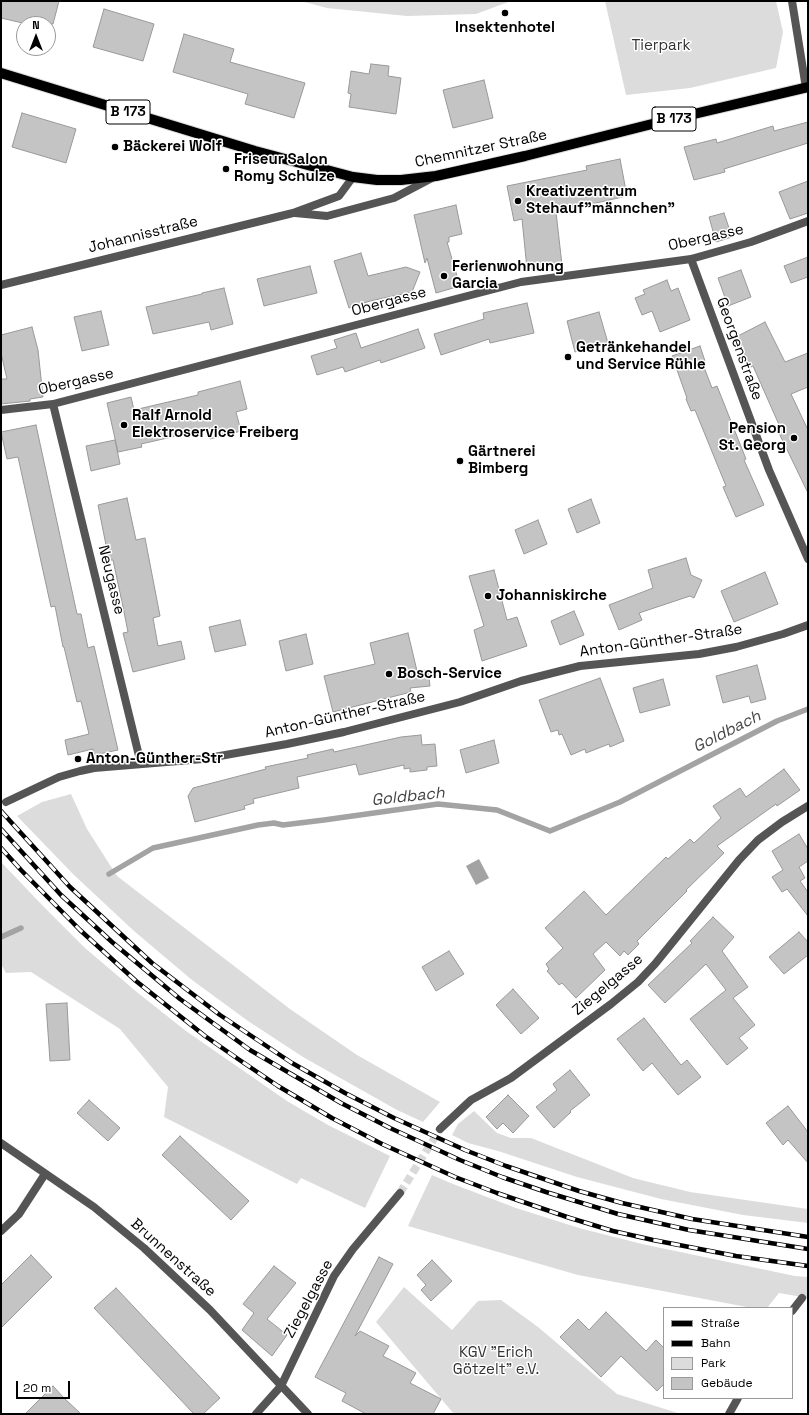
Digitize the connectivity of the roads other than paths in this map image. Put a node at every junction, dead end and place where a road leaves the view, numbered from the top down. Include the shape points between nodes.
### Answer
1 (792, 1) edge
2 (1, 73) edge
3 (807, 88) edge
4 (436, 176) junction
5 (353, 177) junction
6 (292, 213) junction
7 (808, 221) edge
8 (691, 259) junction
9 (1, 286) edge
10 (53, 404) junction
11 (1, 410) edge
12 (808, 559) edge
13 (808, 625) edge
14 (141, 764) junction
15 (6, 802) dead end
16 (808, 806) edge
17 (440, 1129) tunnel mouth
18 (1, 1143) edge
19 (45, 1174) junction
20 (400, 1193) tunnel mouth
21 (1, 1231) edge
22 (802, 1298) tunnel mouth
23 (793, 1310) edge
24 (281, 1386) junction
25 (737, 1399) edge
26 (256, 1414) edge
27 (308, 1414) edge
28 (729, 1414) edge

1 - 3 street
2 - 5 main road, Chemnitzer Straße / B 173 via 255,151
3 - 4 main road, Chemnitzer Straße / B 173
4 - 5 main road, Chemnitzer Straße / B 173 via 400,180
4 - 6 street, Johannisstraße via 394,198 327,216
5 - 6 street, Johannisstraße via 339,196
6 - 9 street, Johannisstraße
7 - 8 street, Obergasse via 751,242
8 - 10 street, Obergasse via 521,282
8 - 12 street, Georgenstraße via 769,470
10 - 11 street, Obergasse
10 - 14 street, Neugasse
13 - 14 street, Anton-Günther-Straße via 736,647 699,654 580,666 521,681 460,702 344,732 203,758
14 - 15 street, Anton-Günther-Straße via 80,771 59,777
16 - 17 street, Ziegelgasse via 758,840 638,982 511,1078 471,1100
18 - 19 street, Brunnenstraße
19 - 21 street via 19,1214
19 - 24 street, Brunnenstraße via 94,1207 174,1274 244,1344
20 - 24 street, Ziegelgasse via 334,1276
22 - 23 street
24 - 26 street, Ziegelgasse
24 - 27 street, Brunnenstraße
25 - 28 street

